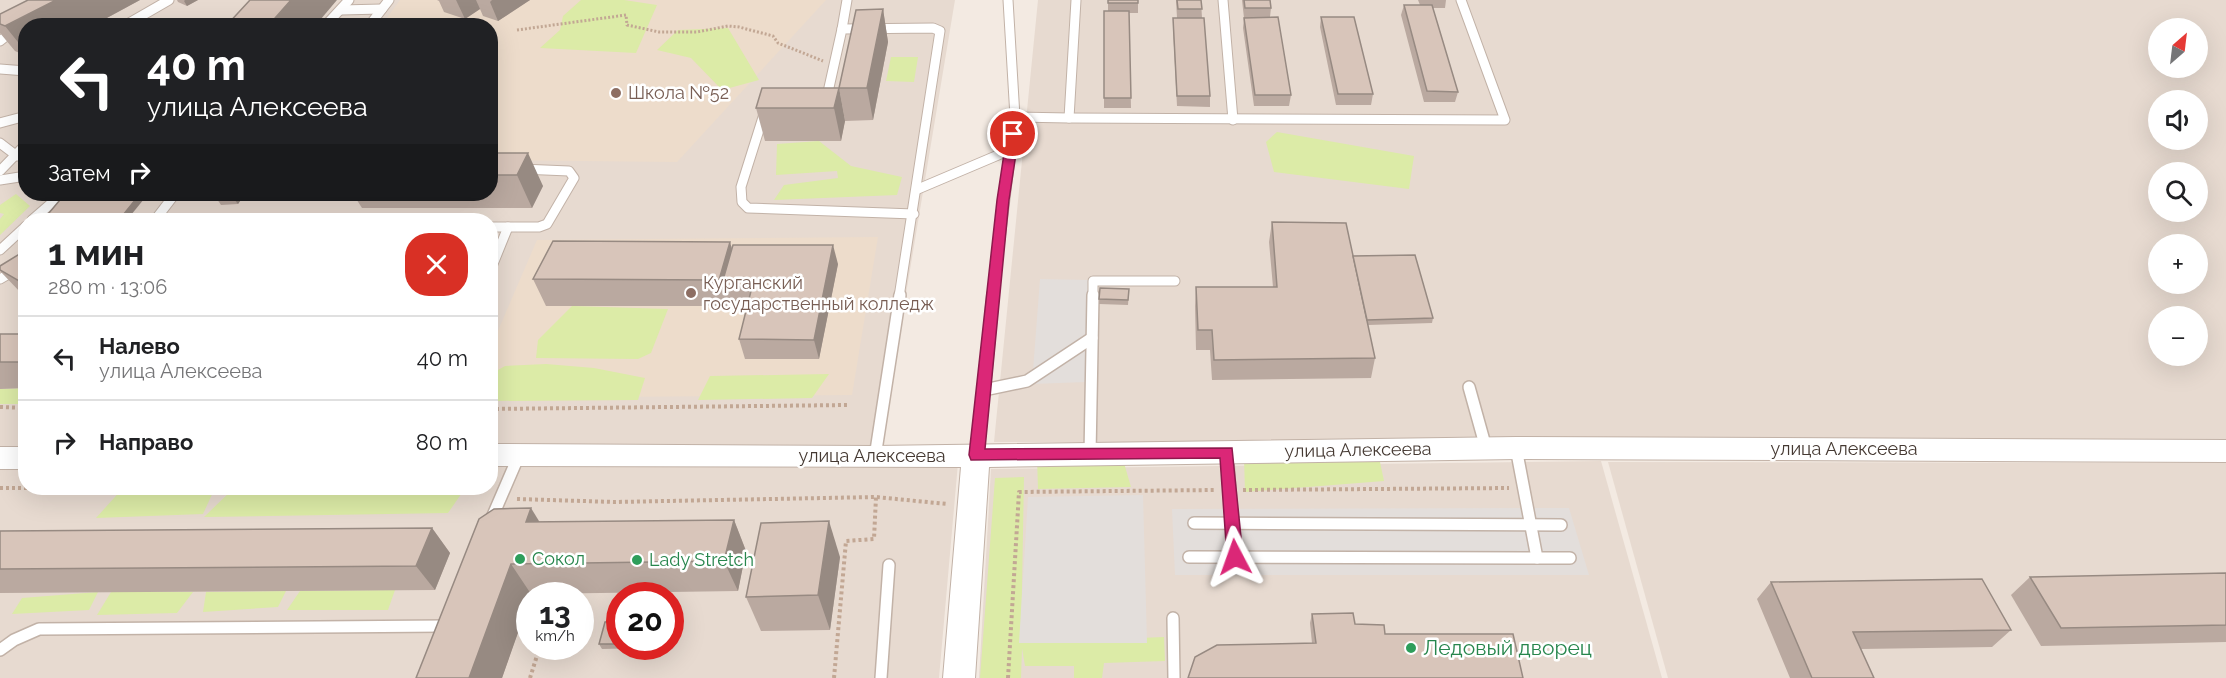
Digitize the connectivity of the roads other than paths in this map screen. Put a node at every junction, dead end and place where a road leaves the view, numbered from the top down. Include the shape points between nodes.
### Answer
1 (169, 0) edge
2 (349, 0) edge
3 (389, 0) edge
4 (847, 0) edge
5 (1008, 0) edge
6 (1076, 0) edge
7 (1223, 0) edge
8 (1461, 0) edge
9 (382, 9) junction
10 (341, 10) junction
11 (138, 18) edge
12 (333, 18) edge
13 (375, 18) edge
14 (18, 28) edge
15 (842, 29) junction
16 (0, 40) edge
17 (0, 69) edge
18 (18, 70) edge
19 (824, 111) edge
20 (776, 112) edge
21 (1015, 117) junction
22 (18, 118) edge
23 (1069, 118) junction
24 (1233, 120) junction
25 (0, 123) edge
26 (0, 143) edge
27 (1010, 150) junction
28 (17, 156) joint
29 (513, 169) edge
30 (0, 171) edge
31 (18, 177) edge
32 (0, 180) edge
33 (918, 189) junction
34 (54, 201) edge
35 (170, 201) edge
36 (40, 213) edge
37 (161, 213) edge
38 (914, 214) junction
39 (498, 227) edge
40 (508, 227) junction
41 (18, 233) edge
42 (498, 249) edge
43 (0, 250) edge
44 (18, 269) edge
45 (0, 279) edge
46 (1175, 281) dead end
47 (1092, 338) junction
48 (1469, 387) dead end
49 (984, 390) junction
50 (1486, 448) junction
51 (1516, 448) junction
52 (2226, 451) edge
53 (1227, 452) junction
54 (1090, 454) junction
55 (519, 455) junction
56 (976, 455) junction
57 (498, 456) edge
58 (875, 457) junction
59 (0, 458) edge
60 (18, 458) edge
61 (1194, 524) dead end
62 (1232, 524) junction
63 (1528, 525) junction
64 (1561, 525) dead end
65 (487, 530) edge
66 (1189, 557) dead end
67 (1235, 557) junction
68 (1537, 558) junction
69 (1570, 558) dead end
70 (889, 565) dead end
71 (1173, 618) dead end
72 (445, 626) edge
73 (0, 650) edge
74 (881, 678) edge
75 (957, 678) edge
76 (1174, 678) edge

1 - 11 lane
2 - 10 lane
3 - 9 lane
4 - 15 lane
5 - 21 lane
6 - 23 lane
7 - 24 lane
8 - 24 lane via 1505,120
9 - 10 lane
9 - 13 lane
10 - 12 lane
14 - 16 lane
15 - 19 lane
15 - 33 lane via 940,31
17 - 18 lane
20 - 38 lane via 765,113 741,187 742,202 748,208
21 - 23 lane
21 - 27 lane
22 - 25 lane
23 - 24 lane
26 - 28 lane
27 - 33 lane
27 - 49 lane
28 - 30 lane
29 - 40 lane via 559,169 569,171 573,177 547,224
31 - 32 lane
33 - 38 lane
34 - 36 lane
35 - 37 lane
38 - 58 lane
39 - 40 lane
40 - 42 lane
41 - 43 lane
44 - 45 lane
46 - 47 lane via 1093,281
47 - 49 lane via 1027,381
47 - 54 lane
48 - 50 lane
49 - 56 lane
50 - 51 street, улица Алексеева
50 - 53 street, улица Алексеева
51 - 52 street, улица Алексеева
51 - 63 lane via 1526,492
53 - 54 street, улица Алексеева
53 - 62 lane
54 - 56 street, улица Алексеева
55 - 57 street, улица Алексеева
55 - 58 street, улица Алексеева
55 - 65 lane
56 - 58 street, улица Алексеева
56 - 75 street
59 - 60 street
61 - 62 lane
62 - 63 lane
62 - 67 lane
63 - 64 lane
63 - 68 lane
66 - 67 lane
67 - 68 lane
68 - 69 lane
70 - 74 lane
71 - 76 lane
72 - 73 lane via 39,629 14,639

